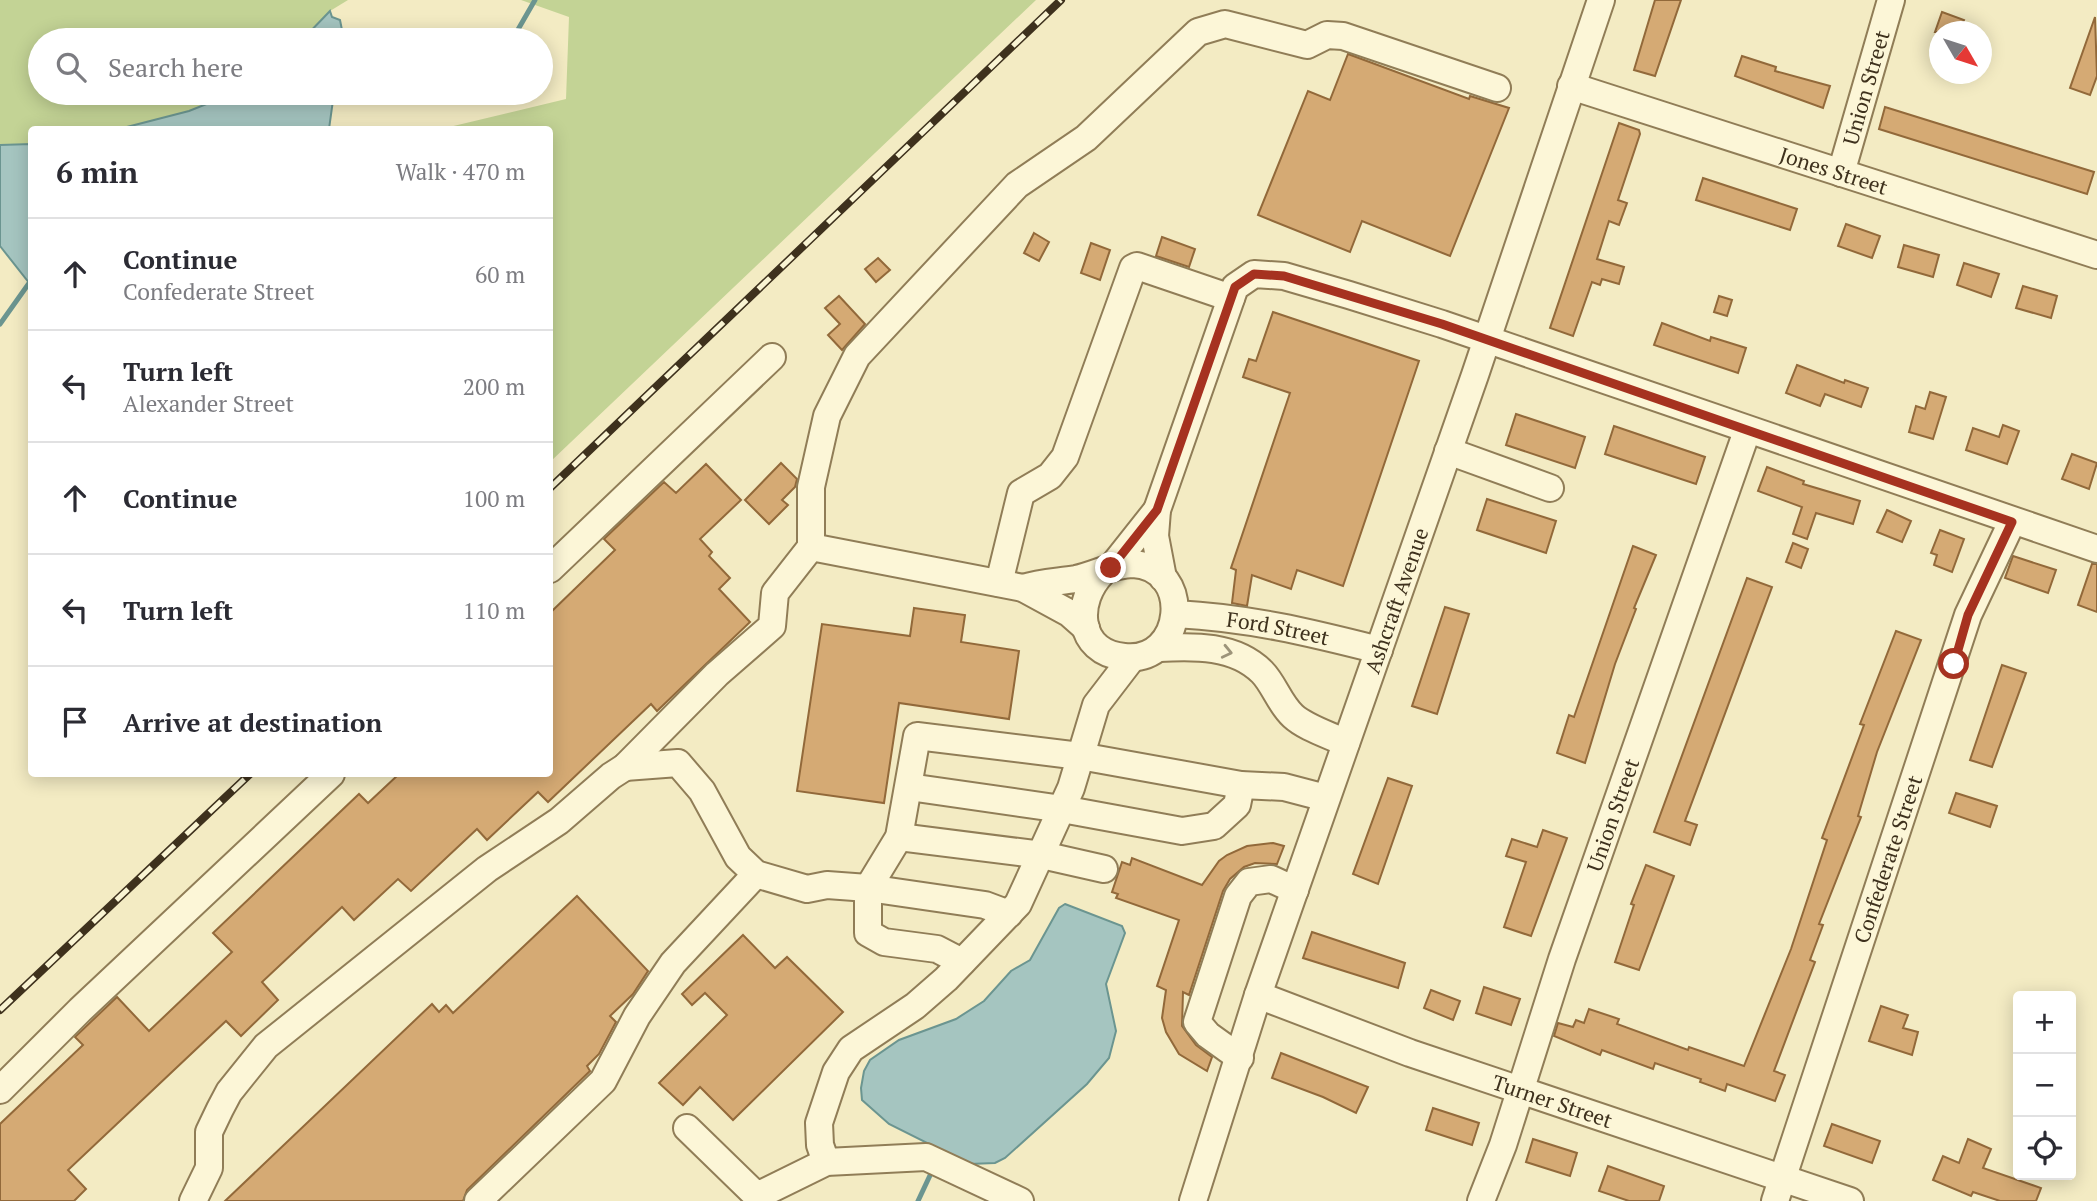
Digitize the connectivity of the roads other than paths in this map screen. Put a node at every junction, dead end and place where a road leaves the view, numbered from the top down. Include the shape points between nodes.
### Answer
1 (1601, 0) edge
2 (1891, 0) edge
3 (1571, 86) junction
4 (1497, 88) dead end
5 (1841, 173) junction
6 (2097, 255) edge
7 (1231, 298) junction
8 (1485, 341) junction
9 (772, 357) dead end
10 (1746, 431) junction
11 (1448, 450) junction
12 (1550, 488) dead end
13 (1157, 510) junction
14 (2012, 522) junction
15 (811, 547) junction
16 (2097, 549) edge
17 (553, 566) edge
18 (1107, 570) junction
19 (1163, 578) junction
20 (1011, 585) junction
21 (1176, 614) junction
22 (1089, 634) junction
23 (1159, 648) junction
24 (1378, 650) junction
25 (1132, 658) junction
26 (1096, 705) junction
27 (1346, 743) junction
28 (1080, 756) junction
29 (625, 767) junction
30 (328, 777) edge
31 (1241, 785) junction
32 (909, 787) junction
33 (1326, 798) junction
34 (1062, 809) junction
35 (899, 837) junction
36 (1042, 855) junction
37 (1104, 869) dead end
38 (756, 874) junction
39 (868, 888) junction
40 (1295, 890) junction
41 (1009, 914) junction
42 (962, 962) junction
43 (1258, 995) junction
44 (1240, 1058) junction
45 (1521, 1089) junction
46 (0, 1090) edge
47 (687, 1128) dead end
48 (826, 1162) junction
49 (1779, 1189) edge
50 (193, 1201) edge
51 (478, 1201) edge
52 (1020, 1201) edge
53 (1193, 1201) edge
54 (1481, 1201) edge
55 (1850, 1201) edge

1 - 3 street, Ashcraft Avenue
2 - 5 street, Union Street
3 - 5 street, Jones Street
3 - 8 street, Ashcraft Avenue
4 - 15 street via 1343,36 1327,35 1307,45 1225,24 1198,32 1086,138 1017,185 857,356 827,416 811,487
5 - 6 street, Jones Street
7 - 8 street via 1235,287 1254,274 1284,276
7 - 13 street
7 - 20 street via 1137,266 1131,271 1065,457 1050,476 1021,493
8 - 10 street
8 - 11 street, Ashcraft Avenue
9 - 17 street
10 - 14 street
10 - 45 street, Union Street
11 - 12 street
11 - 24 street, Ashcraft Avenue
13 - 18 street
13 - 19 street via 1155,536
14 - 16 street
14 - 49 street, Confederate Street via 1968,615
15 - 20 street
15 - 29 street via 775,593 772,626
18 - 19 street via 1134,564
18 - 20 street
18 - 22 street via 1084,598
19 - 21 street via 1172,591
20 - 22 street via 1069,613
21 - 23 street via 1169,637
21 - 24 street, Ford Street via 1238,617
22 - 25 street via 1104,650
22 - 26 street via 1097,664
23 - 25 street
23 -> 27 street via 1195,646 1238,655 1263,673 1295,718
24 - 27 street, Ashcraft Avenue
25 - 26 street
26 - 28 street
27 - 33 street, Ashcraft Avenue
28 - 31 street
28 - 32 street via 917,736
28 - 34 street
29 - 38 street via 678,763 702,792 738,857
29 - 50 street via 559,821 487,869 266,1046 229,1092 209,1132 209,1168
30 - 46 street
31 - 33 street via 1284,787
31 - 34 street via 1237,805 1214,826 1182,831
32 - 34 street
32 - 35 street
33 - 40 street, Ashcraft Avenue
34 - 36 street
35 - 36 street
35 - 39 street
36 - 37 street
36 - 41 street
38 - 39 street via 807,889
38 - 51 street via 673,962 637,1016 603,1081
39 - 41 street via 985,905
39 - 42 street via 868,933 937,949
40 - 43 street, Ashcraft Avenue
40 - 44 street via 1271,879 1249,882 1238,896 1197,1022
41 - 42 street
42 - 48 street via 915,1006 851,1049 836,1072 818,1123
43 - 44 street, Ashcraft Avenue
43 - 45 street, Turner Street via 1410,1054
44 - 53 street, Ashcraft Avenue
45 - 49 street, Turner Street
45 - 54 street, Union Street
47 - 48 street via 757,1196
48 - 52 street via 926,1157
49 - 55 street, Turner Street

